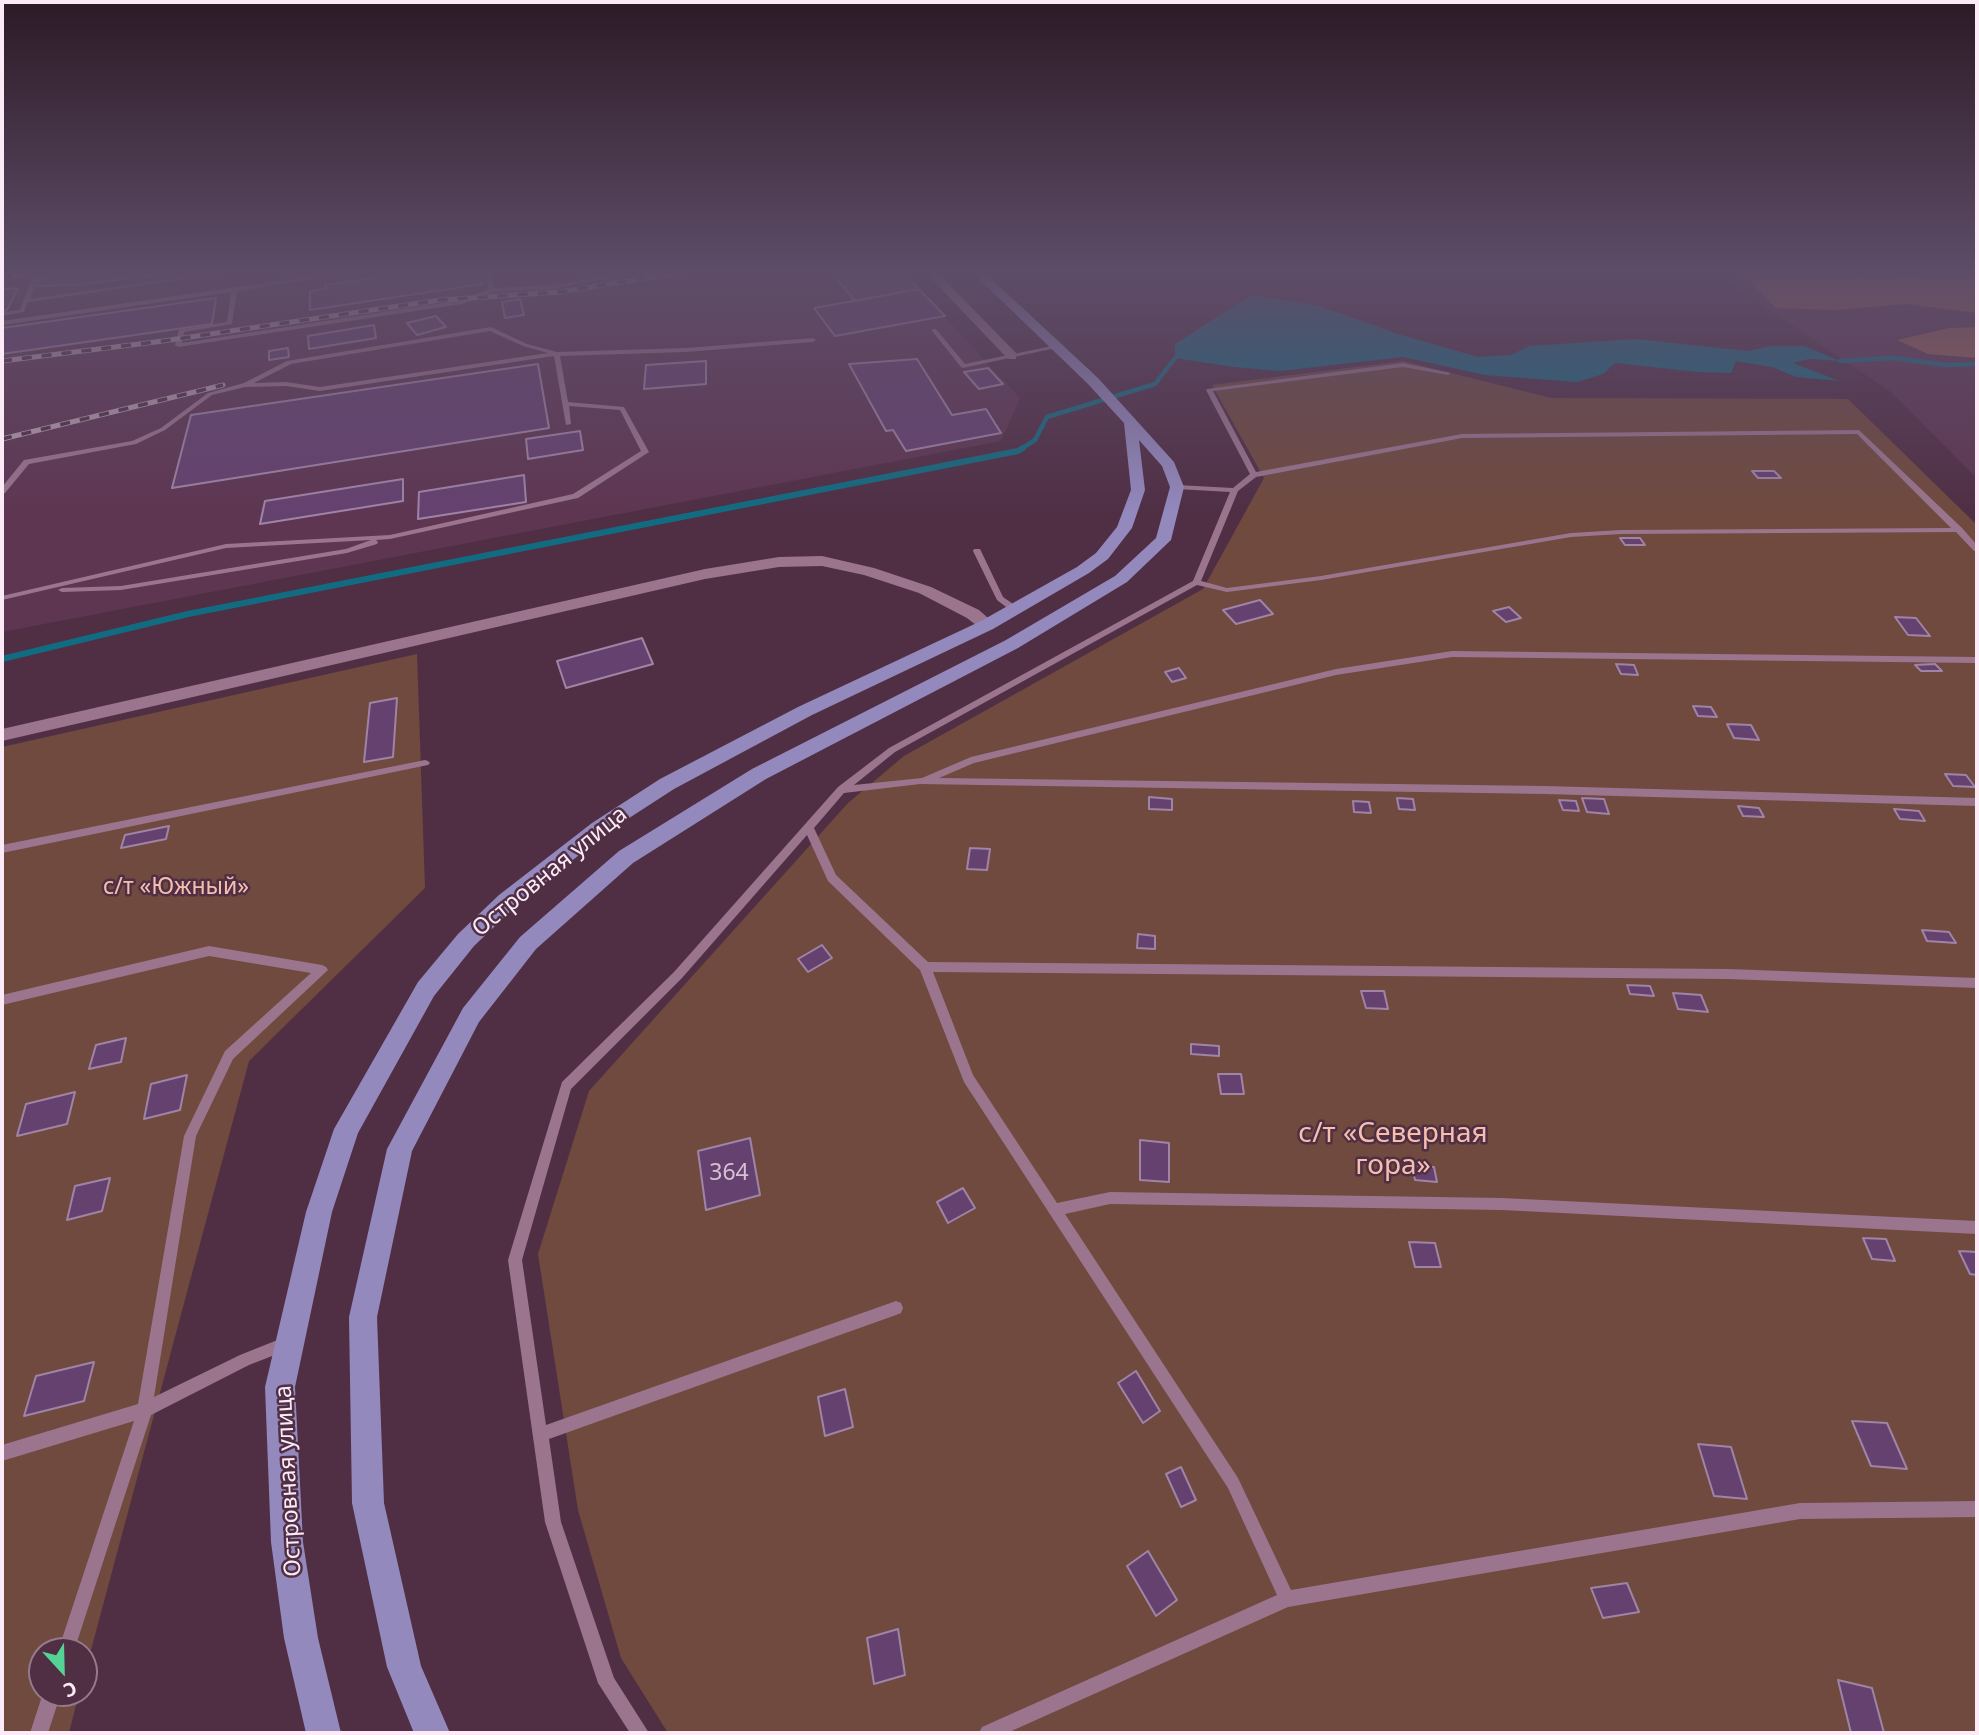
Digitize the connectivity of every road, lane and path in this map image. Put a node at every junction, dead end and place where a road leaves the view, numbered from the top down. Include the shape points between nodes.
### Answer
1 (344, 353) edge
2 (552, 353) edge
3 (590, 353) edge
4 (953, 353) edge
5 (1009, 353) edge
6 (1027, 353) edge
7 (1063, 353) edge
8 (556, 354) junction
9 (1012, 356) junction
10 (1448, 373) dead end
11 (245, 385) junction
12 (565, 404) junction
13 (568, 424) dead end
14 (1130, 424) junction
15 (1254, 475) junction
16 (1177, 487) junction
17 (1235, 490) junction
18 (2, 491) edge
19 (1958, 530) junction
20 (390, 537) junction
21 (1977, 548) edge
22 (977, 551) dead end
23 (1196, 582) junction
24 (38, 591) junction
25 (2, 598) edge
26 (1013, 608) junction
27 (987, 625) junction
28 (1977, 660) edge
29 (2, 735) edge
30 (425, 762) dead end
31 (920, 781) junction
32 (841, 790) junction
33 (1977, 803) edge
34 (809, 829) junction
35 (2, 849) edge
36 (925, 967) junction
37 (1977, 983) edge
38 (2, 1000) edge
39 (1053, 1210) junction
40 (1977, 1227) edge
41 (896, 1308) dead end
42 (291, 1342) junction
43 (145, 1410) junction
44 (540, 1435) junction
45 (2, 1452) edge
46 (1977, 1508) edge
47 (1287, 1599) junction
48 (71, 1637) edge
49 (47, 1707) edge
50 (39, 1733) edge
51 (323, 1733) edge
52 (432, 1733) edge
53 (640, 1733) edge
54 (988, 1733) edge

1 - 11 lane via 289,362
2 - 8 lane
3 - 8 lane
4 - 9 lane via 964,366
5 - 9 street
6 - 9 lane
7 - 14 main road
8 - 11 lane via 320,389
8 - 12 lane
10 - 15 lane via 1403,365 1209,390
11 - 18 lane via 210,394 163,429 134,443 27,462
12 - 13 lane
12 - 20 lane via 622,408 645,452 575,496
14 - 16 main road via 1169,465
14 - 26 main road, Островная улица via 1138,490 1124,528 1102,556 1083,570
15 - 17 lane
15 - 19 lane via 1462,436 1859,432
16 - 17 lane
16 - 52 main road, Островная улица via 1163,540 1121,579 1012,644 759,774 626,857 528,943 471,1015 400,1149 363,1317 368,1503 404,1667
17 - 23 lane
19 - 21 lane
19 - 23 lane via 1621,532 1227,590
20 - 24 lane via 347,551 121,588
20 - 24 lane via 226,546
22 - 26 lane via 1000,598
23 - 32 lane via 892,750
24 - 25 lane
26 - 27 main road, Островная улица
27 - 29 street via 925,590 868,571 822,561 779,562 705,574
27 - 42 main road, Островная улица via 806,711 667,784 599,828 466,940 426,989 347,1129 319,1212
28 - 31 lane via 1452,654 1336,672 971,760
30 - 35 lane
31 - 32 lane
31 - 33 lane via 1531,790
32 - 34 lane
34 - 36 lane via 832,878
34 - 44 lane via 678,975 566,1086 515,1260
36 - 37 lane via 1727,974
36 - 39 lane via 968,1077
38 - 43 lane via 209,951 322,970 229,1055 190,1136
39 - 40 lane via 1110,1198 1502,1204
39 - 47 lane via 1233,1483
41 - 44 lane
42 - 43 lane
42 - 51 main road, Островная улица via 280,1387 287,1542 301,1638
43 - 45 lane
43 - 48 lane
44 - 53 lane via 553,1522 607,1683
46 - 47 lane via 1800,1511
47 - 54 lane
49 - 50 lane

